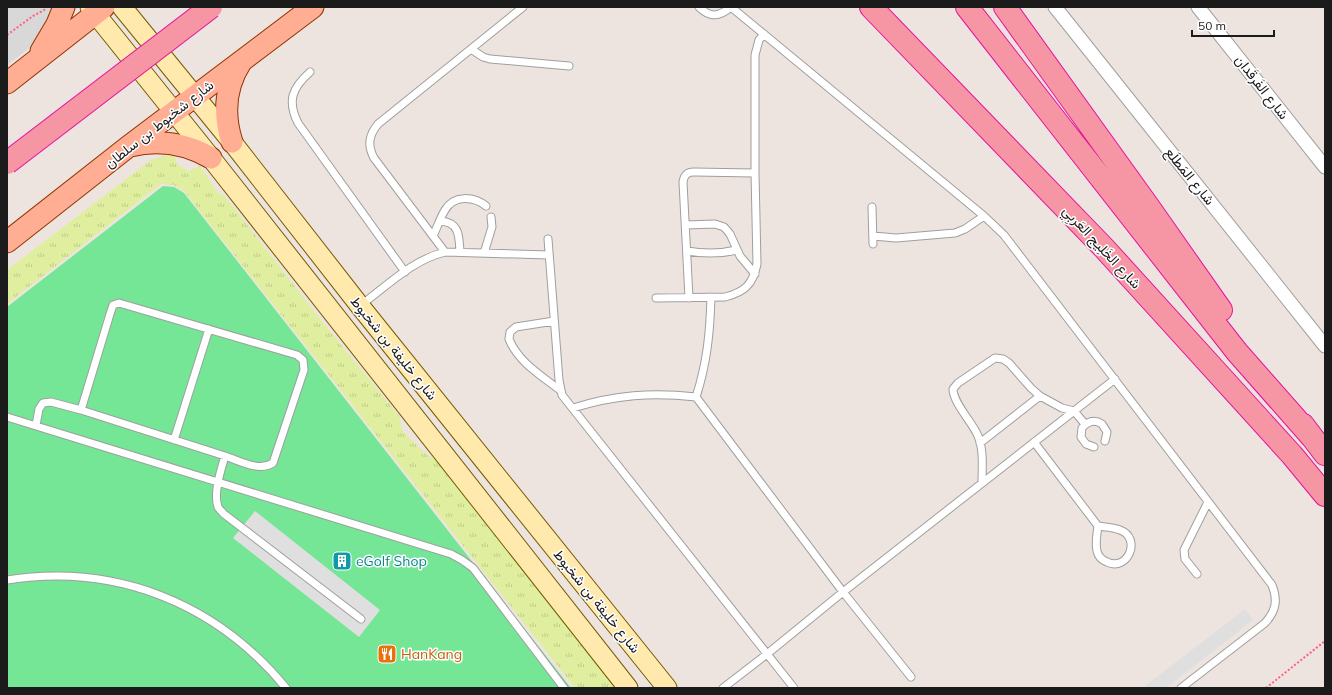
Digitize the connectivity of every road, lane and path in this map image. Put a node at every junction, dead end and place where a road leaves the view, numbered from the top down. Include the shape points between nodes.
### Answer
1 (64, 7) edge
2 (122, 7) edge
3 (211, 7) edge
4 (313, 7) edge
5 (523, 7) edge
6 (699, 7) edge
7 (731, 7) edge
8 (871, 7) edge
9 (967, 7) edge
10 (1004, 7) edge
11 (1055, 7) edge
12 (1198, 7) edge
13 (96, 9) edge
14 (764, 34) junction
15 (7, 35) edge
16 (471, 49) junction
17 (242, 59) junction
18 (37, 60) junction
19 (569, 66) dead end
20 (310, 72) dead end
21 (7, 83) edge
22 (194, 96) junction
23 (174, 112) junction
24 (232, 142) junction
25 (129, 146) junction
26 (211, 158) junction
27 (7, 163) edge
28 (1325, 166) edge
29 (755, 174) junction
30 (486, 206) dead end
31 (872, 207) dead end
32 (984, 216) junction
33 (492, 217) dead end
34 (440, 221) junction
35 (686, 225) junction
36 (433, 236) junction
37 (873, 236) junction
38 (548, 239) dead end
39 (7, 242) edge
40 (873, 244) dead end
41 (737, 250) junction
42 (687, 251) junction
43 (445, 252) junction
44 (460, 252) junction
45 (484, 253) junction
46 (549, 255) junction
47 (405, 272) junction
48 (755, 274) junction
49 (711, 297) junction
50 (656, 298) dead end
51 (689, 298) junction
52 (360, 306) junction
53 (554, 321) junction
54 (210, 329) junction
55 (1325, 346) edge
56 (1115, 379) junction
57 (561, 391) junction
58 (1040, 396) junction
59 (696, 397) junction
60 (573, 408) junction
61 (81, 410) junction
62 (1074, 411) junction
63 (7, 417) edge
64 (1085, 424) junction
65 (36, 425) junction
66 (1311, 436) junction
67 (174, 440) junction
68 (1105, 441) dead end
69 (1034, 442) junction
70 (980, 443) junction
71 (1094, 447) dead end
72 (1325, 454) edge
73 (225, 456) junction
74 (218, 482) junction
75 (982, 483) junction
76 (1325, 495) edge
77 (1208, 502) junction
78 (1098, 526) junction
79 (1197, 574) dead end
80 (7, 580) edge
81 (843, 592) junction
82 (361, 619) dead end
83 (1325, 641) edge
84 (767, 654) junction
85 (911, 677) dead end
86 (286, 688) edge
87 (564, 688) edge
88 (628, 688) edge
89 (667, 688) edge
90 (722, 688) edge
91 (794, 688) edge
92 (1181, 688) edge
93 (1266, 688) edge

1 - 15 path via 39,11
1 - 18 main road
2 - 22 main road, شارع خليفة بن شخبوط
3 - 27 highway, bridge
4 - 17 main road, شارع شخبوط بن سلطان
5 - 16 lane
6 - 7 lane via 704,12 714,15
7 - 14 lane
8 - 76 highway, شارع الخَلِيج العَربِي via 1104,248 1292,455
9 - 66 highway via 1237,352
10 - 66 highway
11 - 55 street, شارع المَطلَع
12 - 28 street, شارع الفَرقَدان
13 - 18 main road
13 - 23 main road, شارع خليفة بن شخبوط
14 - 29 lane via 754,55
14 - 32 lane
16 - 19 lane via 490,59
16 - 36 lane via 378,124 370,136 370,151 374,158
17 - 22 main road, شارع شخبوط بن سلطان
17 - 24 main road via 232,79 227,100 228,126
18 - 21 main road
20 - 47 lane via 295,89 292,107 298,123
22 - 23 main road, شارع شخبوط بن سلطان
22 - 24 main road, شارع خليفة بن شخبوط
23 - 25 main road, شارع شخبوط بن سلطان
23 - 26 main road, شارع خليفة بن شخبوط
24 - 52 main road, شارع خليفة بن شخبوط
25 - 26 main road via 171,143 192,148
25 - 39 main road, شارع شخبوط بن سلطان
26 - 88 main road, شارع خليفة بن شخبوط
29 - 35 lane via 687,173 683,182
29 - 48 lane
30 - 34 lane via 470,198 459,199 449,205
31 - 37 lane
32 - 37 lane via 955,233 896,238
32 - 56 lane via 1013,246
33 - 45 lane via 492,227
34 - 36 lane
34 - 44 lane via 450,223 457,231
35 - 41 lane via 720,224 728,230
35 - 42 lane
36 - 43 lane
37 - 40 lane
38 - 46 lane
41 - 42 lane via 717,253
41 - 48 lane
42 - 51 lane
43 - 44 lane
43 - 47 lane via 424,259
44 - 45 lane
45 - 46 lane
46 - 53 lane
47 - 52 lane
48 - 49 lane via 747,286 735,295
49 - 51 lane
49 - 59 lane via 709,343
50 - 51 lane
52 - 89 main road, شارع خليفة بن شخبوط
53 - 57 lane
53 - 57 lane via 516,327 510,332 509,339 529,366
54 - 61 lane via 130,305 113,305
54 - 67 lane
54 - 73 lane via 297,355 303,360 304,370 273,463 267,467 257,467
56 - 62 lane
56 - 77 lane
57 - 60 lane
58 - 62 lane
58 - 70 lane
58 - 70 lane via 1006,360 999,358 958,383 953,394
59 - 60 lane via 634,395
59 - 81 lane
60 - 84 lane
61 - 65 lane via 51,402 43,403
61 - 67 lane
62 - 64 lane
62 - 69 lane
63 - 65 lane
64 - 68 lane via 1094,421 1102,424 1107,432
64 - 71 lane via 1081,437 1086,444
65 - 74 lane
66 - 72 highway
67 - 73 lane
69 - 75 lane
69 - 78 lane
70 - 75 lane
73 - 74 lane
74 - 82 lane via 218,507 224,514
74 - 87 lane via 451,554 462,560 473,568
75 - 81 lane
77 - 79 lane via 1184,550 1185,559
77 - 92 lane via 1272,585 1275,609 1266,623
78 - 78 lane via 1119,530 1128,536 1132,546 1124,561 1114,564 1099,557 1096,547
80 - 86 lane via 42,576 87,577 129,585 168,598 205,617 236,638 264,663
81 - 84 lane
81 - 85 lane
83 - 93 path
84 - 90 lane
84 - 91 lane

